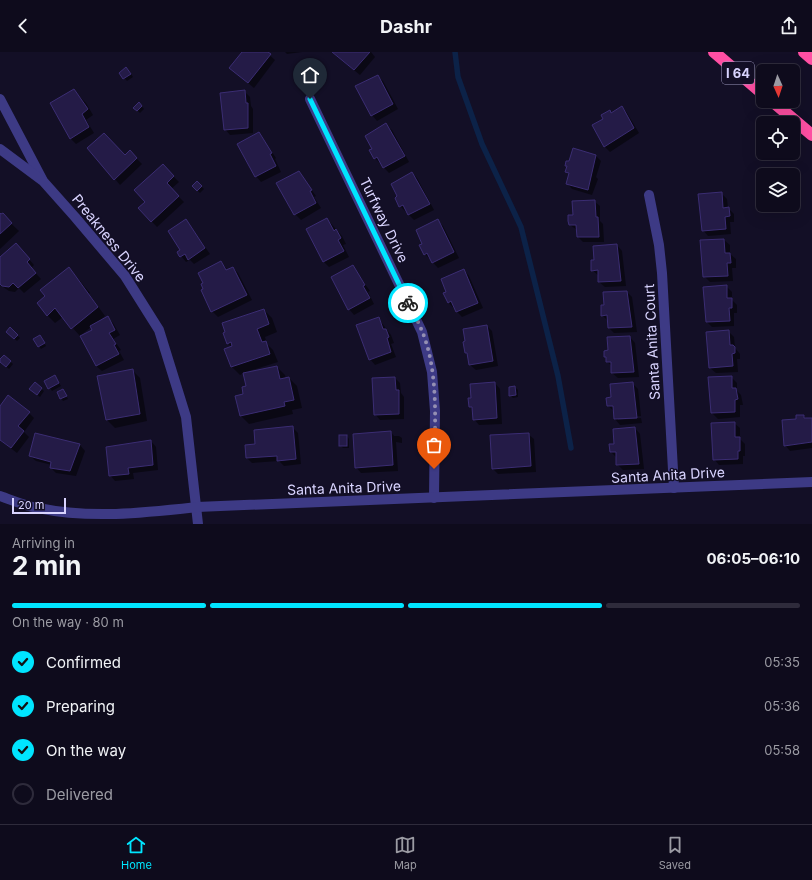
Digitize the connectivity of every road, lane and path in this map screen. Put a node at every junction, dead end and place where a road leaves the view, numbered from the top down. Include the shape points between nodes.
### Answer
1 (714, 52) edge
2 (804, 52) edge
3 (812, 59) edge
4 (756, 88) edge
5 (0, 99) edge
6 (310, 99) dead end
7 (780, 108) edge
8 (812, 135) edge
9 (0, 149) edge
10 (43, 181) junction
11 (649, 195) dead end
12 (812, 482) edge
13 (674, 488) junction
14 (0, 496) edge
15 (434, 498) junction
16 (197, 507) junction
17 (198, 524) edge

1 - 4 highway, I 64
2 - 3 highway
5 - 10 street, Preakness Drive
6 - 15 street, Turfway Drive via 422,332 432,372 435,411
7 - 8 highway
9 - 10 street, Preakness Drive
10 - 16 street, Preakness Drive via 125,276 159,330 186,417
11 - 13 street, Santa Anita Court via 662,273
12 - 13 street, Santa Anita Drive
13 - 15 street, Santa Anita Drive
14 - 16 street, Santa Anita Drive via 37,508 80,515 127,515
15 - 16 street, Santa Anita Drive
16 - 17 street, Preakness Drive

